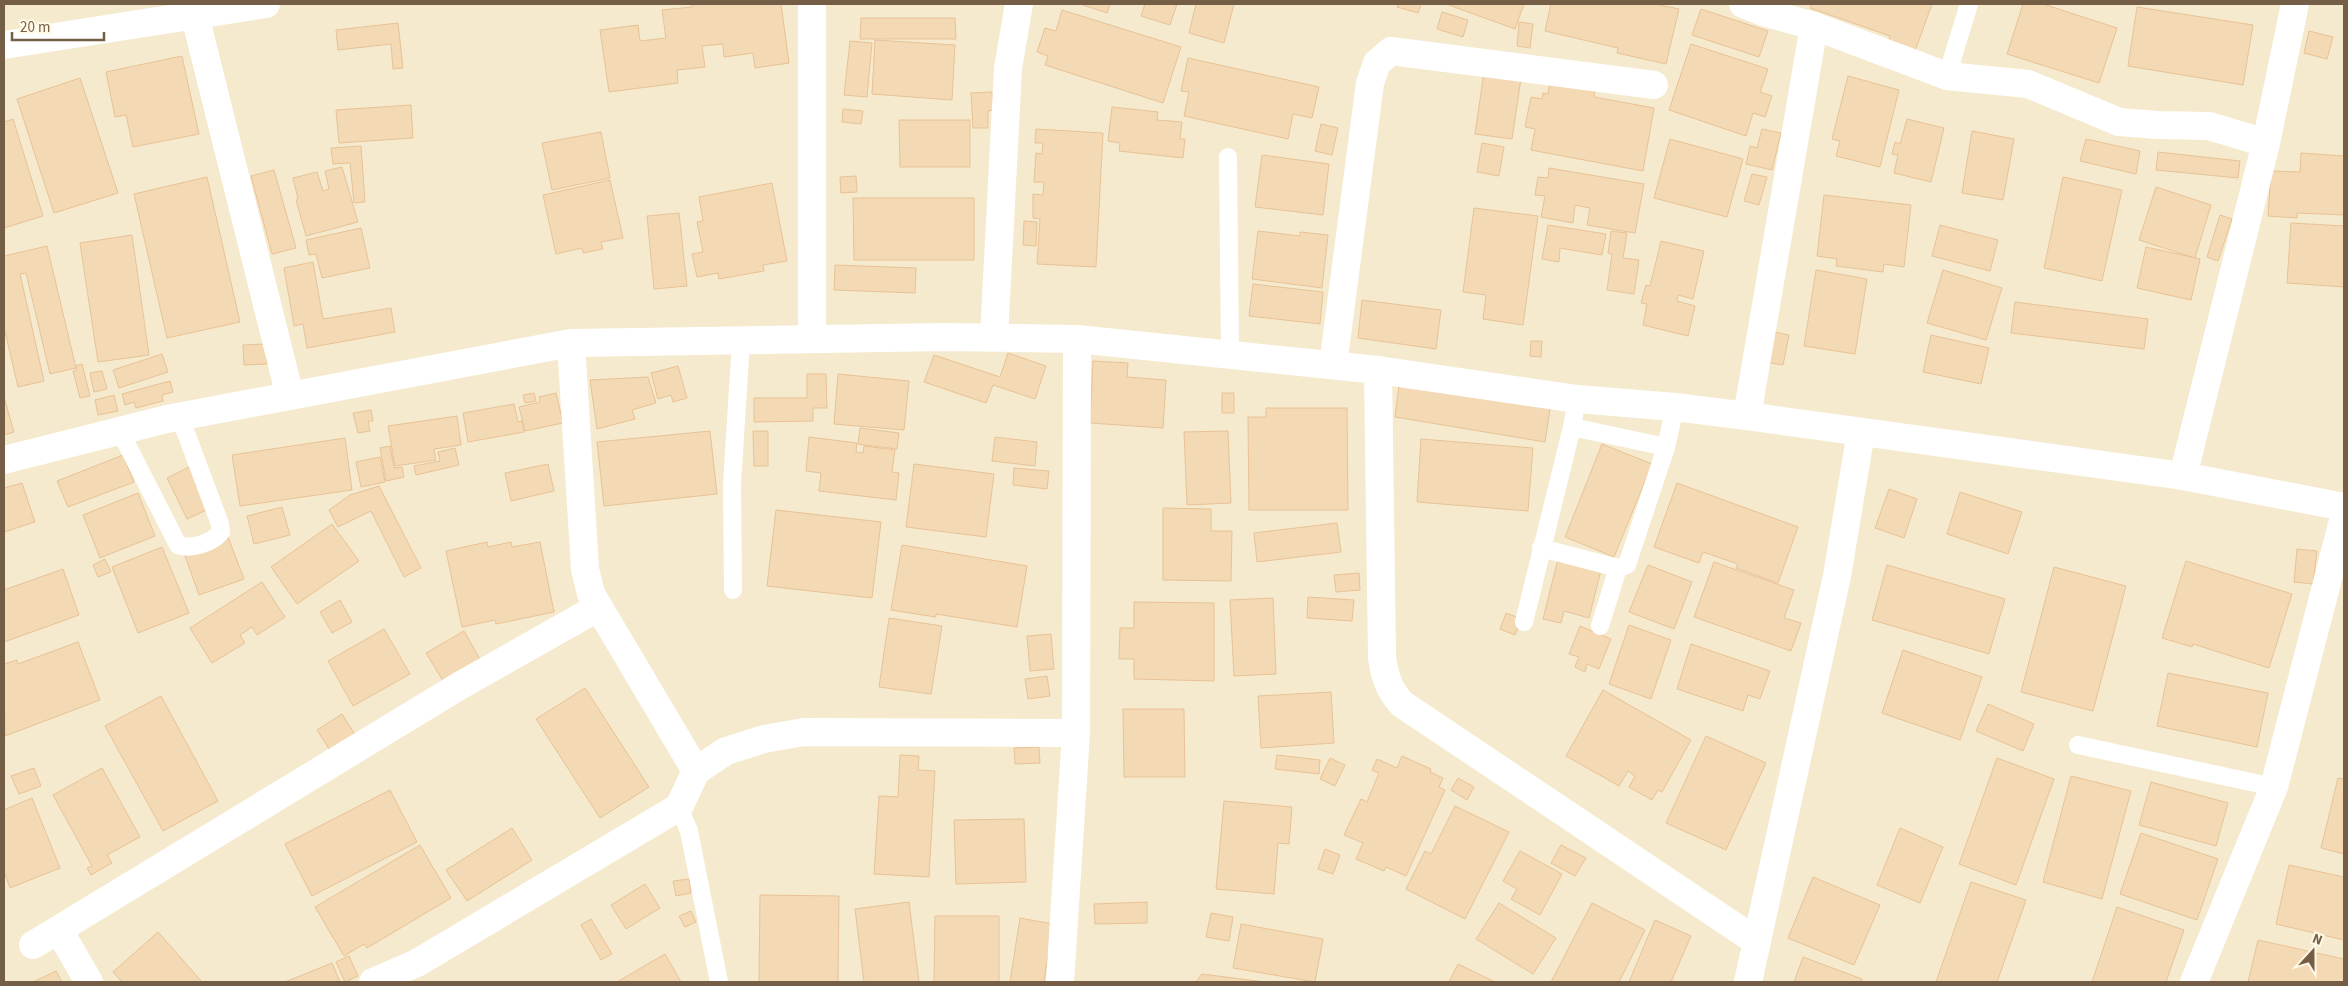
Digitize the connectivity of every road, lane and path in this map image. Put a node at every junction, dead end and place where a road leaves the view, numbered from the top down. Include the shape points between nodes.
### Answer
1 (266, 4) edge
2 (812, 4) edge
3 (1019, 4) edge
4 (1743, 4) edge
5 (1969, 4) edge
6 (2295, 4) edge
7 (195, 16) junction
8 (1814, 26) junction
9 (4, 45) edge
10 (1948, 76) junction
11 (1654, 85) dead end
12 (2266, 143) junction
13 (1228, 157) dead end
14 (994, 337) junction
15 (812, 339) junction
16 (1077, 339) junction
17 (740, 341) junction
18 (571, 343) junction
19 (1230, 355) junction
20 (1333, 365) junction
21 (1378, 370) junction
22 (290, 396) junction
23 (1577, 399) junction
24 (1675, 407) junction
25 (1747, 416) junction
26 (180, 417) junction
27 (1572, 427) junction
28 (120, 431) junction
29 (1861, 432) junction
30 (1666, 447) junction
31 (4, 460) edge
32 (2183, 476) junction
33 (2344, 507) edge
34 (2344, 516) edge
35 (1541, 548) junction
36 (1618, 568) junction
37 (733, 590) dead end
38 (599, 607) junction
39 (1524, 622) dead end
40 (1600, 626) dead end
41 (1076, 733) junction
42 (2078, 745) dead end
43 (696, 771) junction
44 (2274, 787) junction
45 (679, 807) junction
46 (59, 930) junction
47 (1756, 941) junction
48 (33, 946) dead end
49 (89, 982) edge
50 (374, 982) edge
51 (718, 982) edge
52 (1060, 982) edge
53 (1748, 982) edge
54 (2194, 982) edge

1 - 7 street
2 - 15 street
3 - 14 street via 1008,68
4 - 8 street
5 - 10 lane
6 - 12 street
7 - 9 street
7 - 22 street
8 - 10 street
8 - 25 street
10 - 12 street via 2028,84 2119,122 2209,126
11 - 20 street via 1391,51 1377,63 1370,83
12 - 32 street
13 - 19 lane
14 - 15 street
14 - 16 street
15 - 17 street
16 - 19 street
16 - 41 street
17 - 18 street
17 - 37 lane via 732,484
18 - 22 street
18 - 38 street via 585,568 591,594
19 - 20 street
20 - 21 street
21 - 23 street
21 - 47 street via 1382,658 1392,693 1402,704
22 - 26 street
23 - 24 street
23 - 27 lane
24 - 25 street
24 - 30 lane
25 - 29 street
26 - 28 street
26 - 28 lane via 221,532 189,548 178,545
27 - 30 lane
27 - 35 lane
28 - 31 street
29 - 32 street
29 - 47 street via 1837,576
30 - 36 lane via 1627,565
32 - 33 street
34 - 44 street
35 - 36 lane
35 - 39 lane
36 - 40 lane
38 - 43 street
38 - 46 street via 452,690
41 - 43 street via 804,732 764,738 726,750
41 - 52 street
42 - 44 lane
43 - 45 street
44 - 54 street
45 - 50 street via 417,963
45 - 51 lane via 689,831
46 - 48 street
46 - 49 street
47 - 53 street

